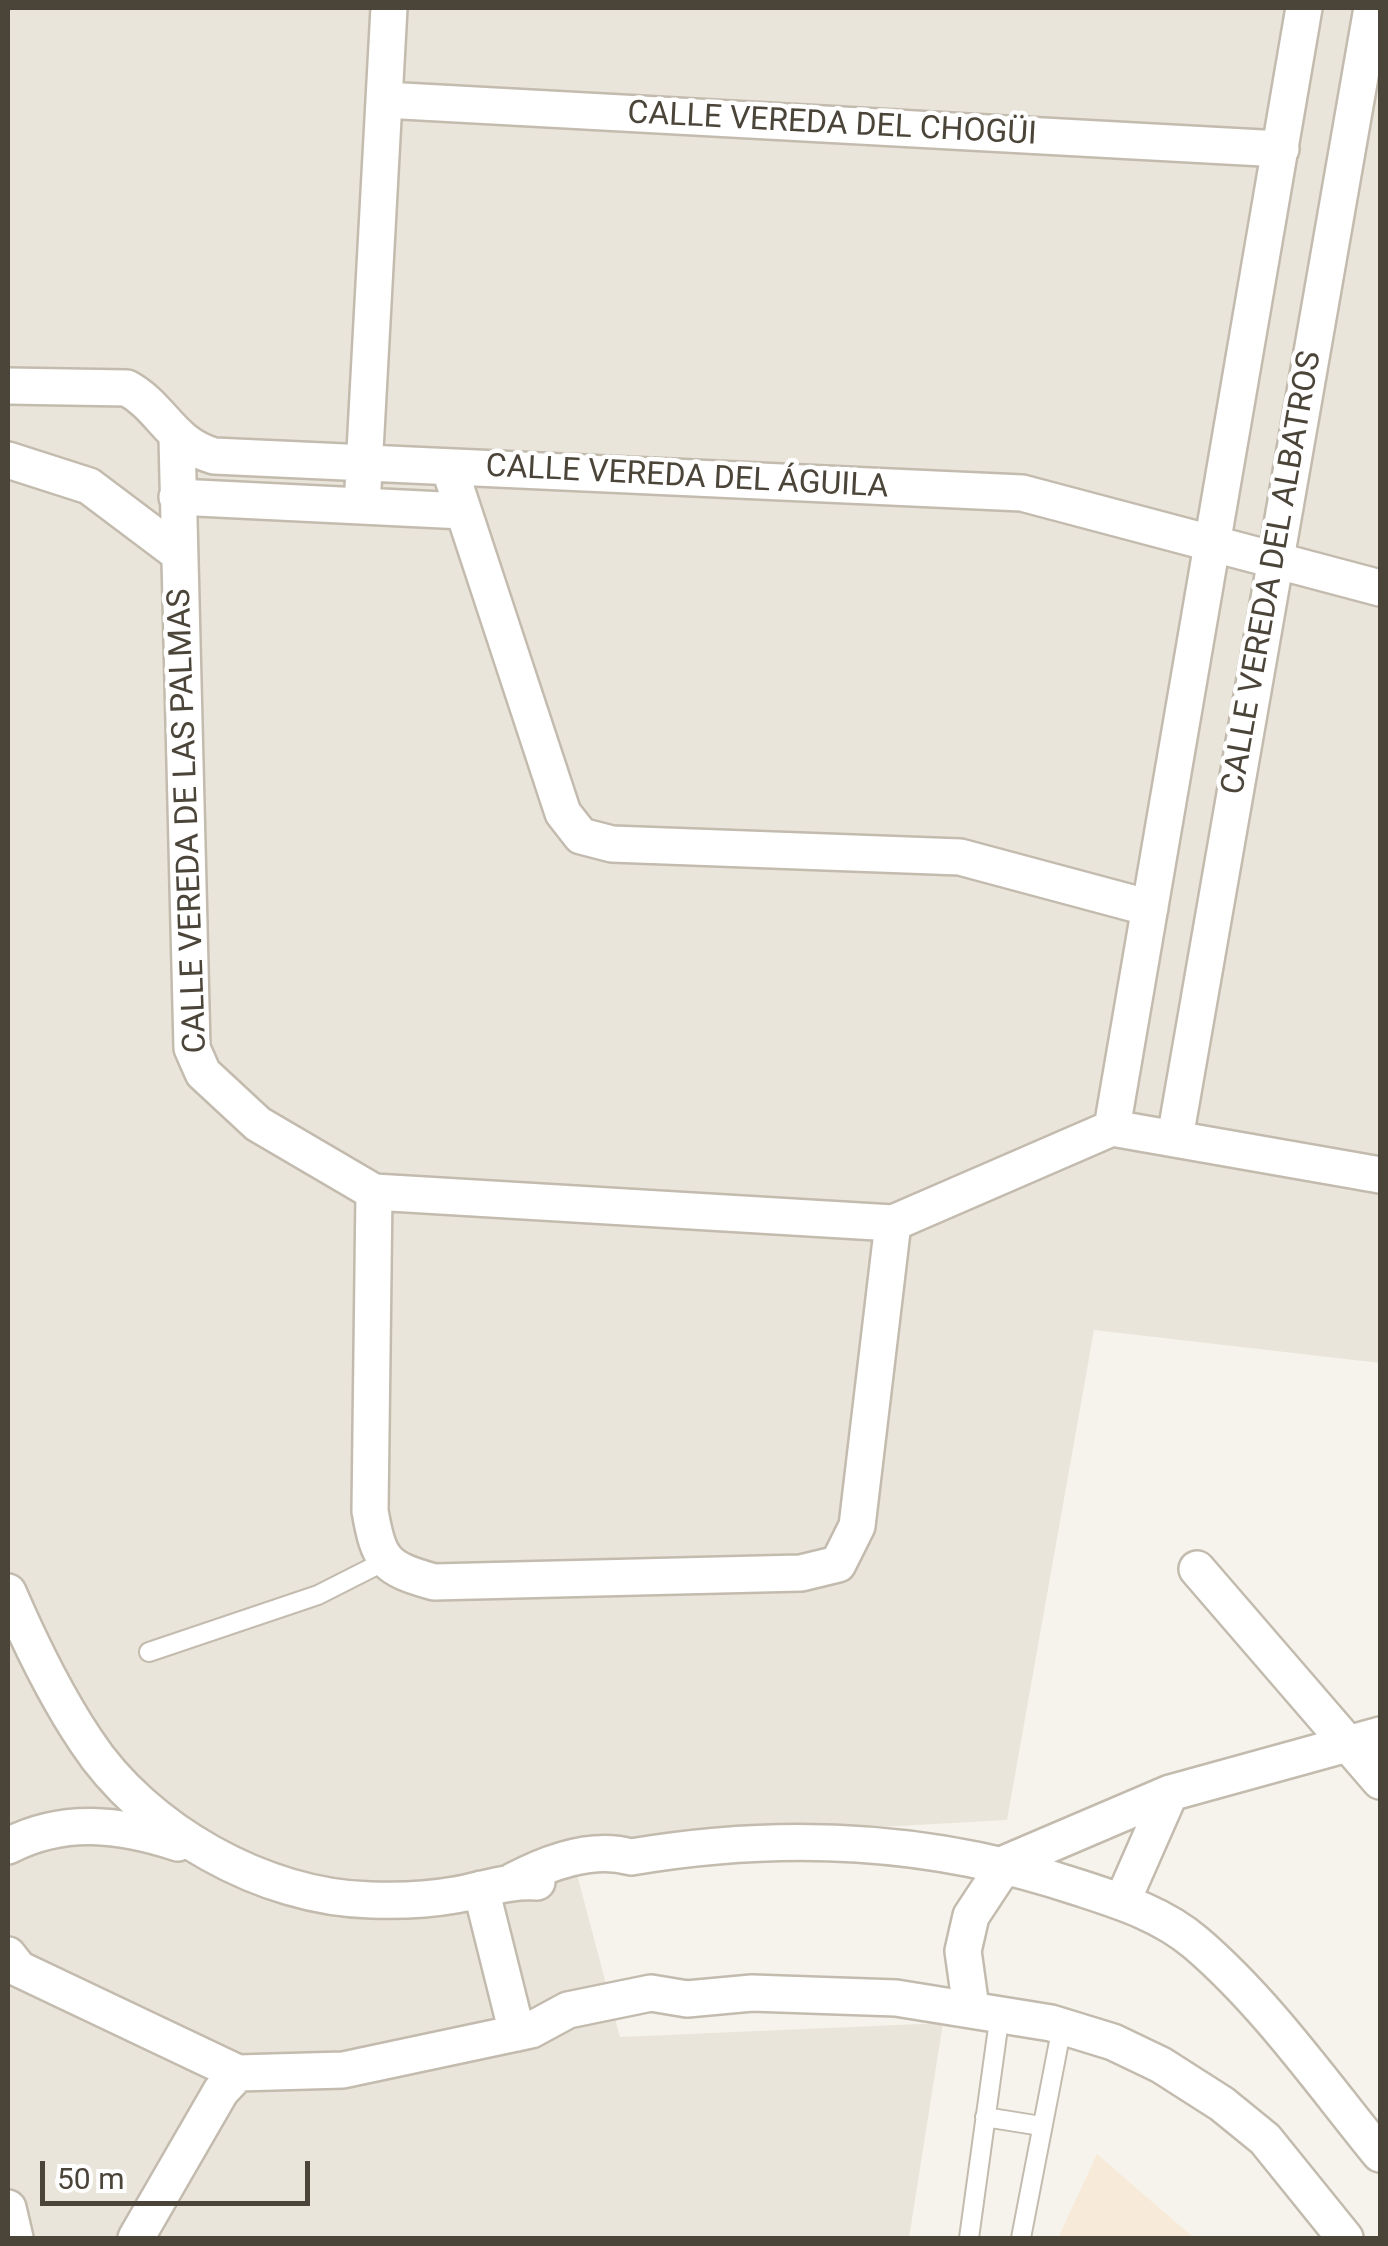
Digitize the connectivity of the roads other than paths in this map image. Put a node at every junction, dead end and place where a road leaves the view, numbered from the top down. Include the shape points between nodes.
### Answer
1 (388, 8) edge
2 (1304, 8) edge
3 (1372, 8) edge
4 (384, 100) junction
5 (1281, 149) junction
6 (8, 386) edge
7 (177, 438) junction
8 (8, 460) edge
9 (364, 463) junction
10 (449, 467) junction
11 (176, 497) junction
12 (362, 506) junction
13 (464, 511) junction
14 (1213, 543) junction
15 (178, 553) junction
16 (1276, 560) junction
17 (1380, 588) edge
18 (1150, 908) junction
19 (1112, 1128) junction
20 (1175, 1138) junction
21 (1380, 1175) edge
22 (374, 1192) junction
23 (894, 1223) junction
24 (387, 1560) junction
25 (1197, 1568) dead end
26 (8, 1592) edge
27 (149, 1652) dead end
28 (1366, 1740) edge
29 (1380, 1781) edge
30 (1170, 1794) junction
31 (8, 1846) edge
32 (212, 1854) junction
33 (1006, 1863) junction
34 (497, 1885) junction
35 (1122, 1902) junction
36 (12, 1969) edge
37 (985, 2010) junction
38 (1062, 2026) junction
39 (524, 2031) junction
40 (238, 2073) junction
41 (986, 2118) junction
42 (1041, 2126) junction
43 (1380, 2154) edge
44 (8, 2208) edge
45 (15, 2238) edge
46 (136, 2238) edge
47 (969, 2238) edge
48 (1021, 2238) edge
49 (1346, 2238) edge

1 - 4 street
2 - 5 street, CALLE VEREDA DEL ALBATROS
3 - 16 street, CALLE VEREDA DEL ALBATROS
4 - 5 street, CALLE VEREDA DEL CHOGÜI
4 - 9 street
5 - 14 street, CALLE VEREDA DEL ALBATROS
6 - 7 street, CALLE VEREDA DEL ÁGUILA via 127,388
7 - 9 street, CALLE VEREDA DEL ÁGUILA via 214,456
7 - 11 street, CALLE VEREDA DE LAS PALMAS
8 - 15 street via 89,486
9 - 10 street, CALLE VEREDA DEL ÁGUILA
9 - 12 street
10 - 13 street
10 - 14 street, CALLE VEREDA DEL ÁGUILA via 1022,493
11 - 12 street, CALLE VEREDA DEL ÁGUILA
11 - 15 street, CALLE VEREDA DE LAS PALMAS
12 - 13 street, CALLE VEREDA DEL ÁGUILA
13 - 18 street via 563,813 581,836 612,844 960,858
14 - 16 street, CALLE VEREDA DEL ÁGUILA
14 - 18 street, CALLE VEREDA DEL ALBATROS
15 - 22 street, CALLE VEREDA DE LAS PALMAS via 194,1063 258,1124
16 - 17 street, CALLE VEREDA DEL ÁGUILA
16 - 20 street, CALLE VEREDA DEL ALBATROS
18 - 19 street, CALLE VEREDA DEL ALBATROS
19 - 20 street
19 - 23 street
20 - 21 street
22 - 23 street, CALLE VEREDA DE LAS PALMAS
22 - 24 street via 370,1511 376,1544
23 - 24 street via 858,1526 838,1564 801,1573 434,1582 394,1570
24 - 27 lane via 318,1596
25 - 28 street
26 - 32 street via 88,1744 120,1783
28 - 29 street
28 - 30 street
30 - 33 street
30 - 35 street
31 - 32 street via 78,1825 127,1826
32 - 34 street via 278,1882 365,1900 414,1900
33 - 34 street via 841,1840 745,1842 631,1857 544,1883
33 - 35 street
33 - 37 street via 971,1916 963,1951
34 - 39 street
35 - 43 street via 1195,1942 1282,2033
36 - 40 street
37 - 38 street
37 - 39 street via 820,1993 688,1999 652,1993 568,2010
37 - 41 lane
38 - 42 lane
38 - 49 street via 1161,2065 1222,2104 1265,2139
39 - 40 street via 343,2070
40 - 46 street via 221,2090
41 - 42 lane
41 - 47 lane
42 - 48 lane
44 - 45 street

